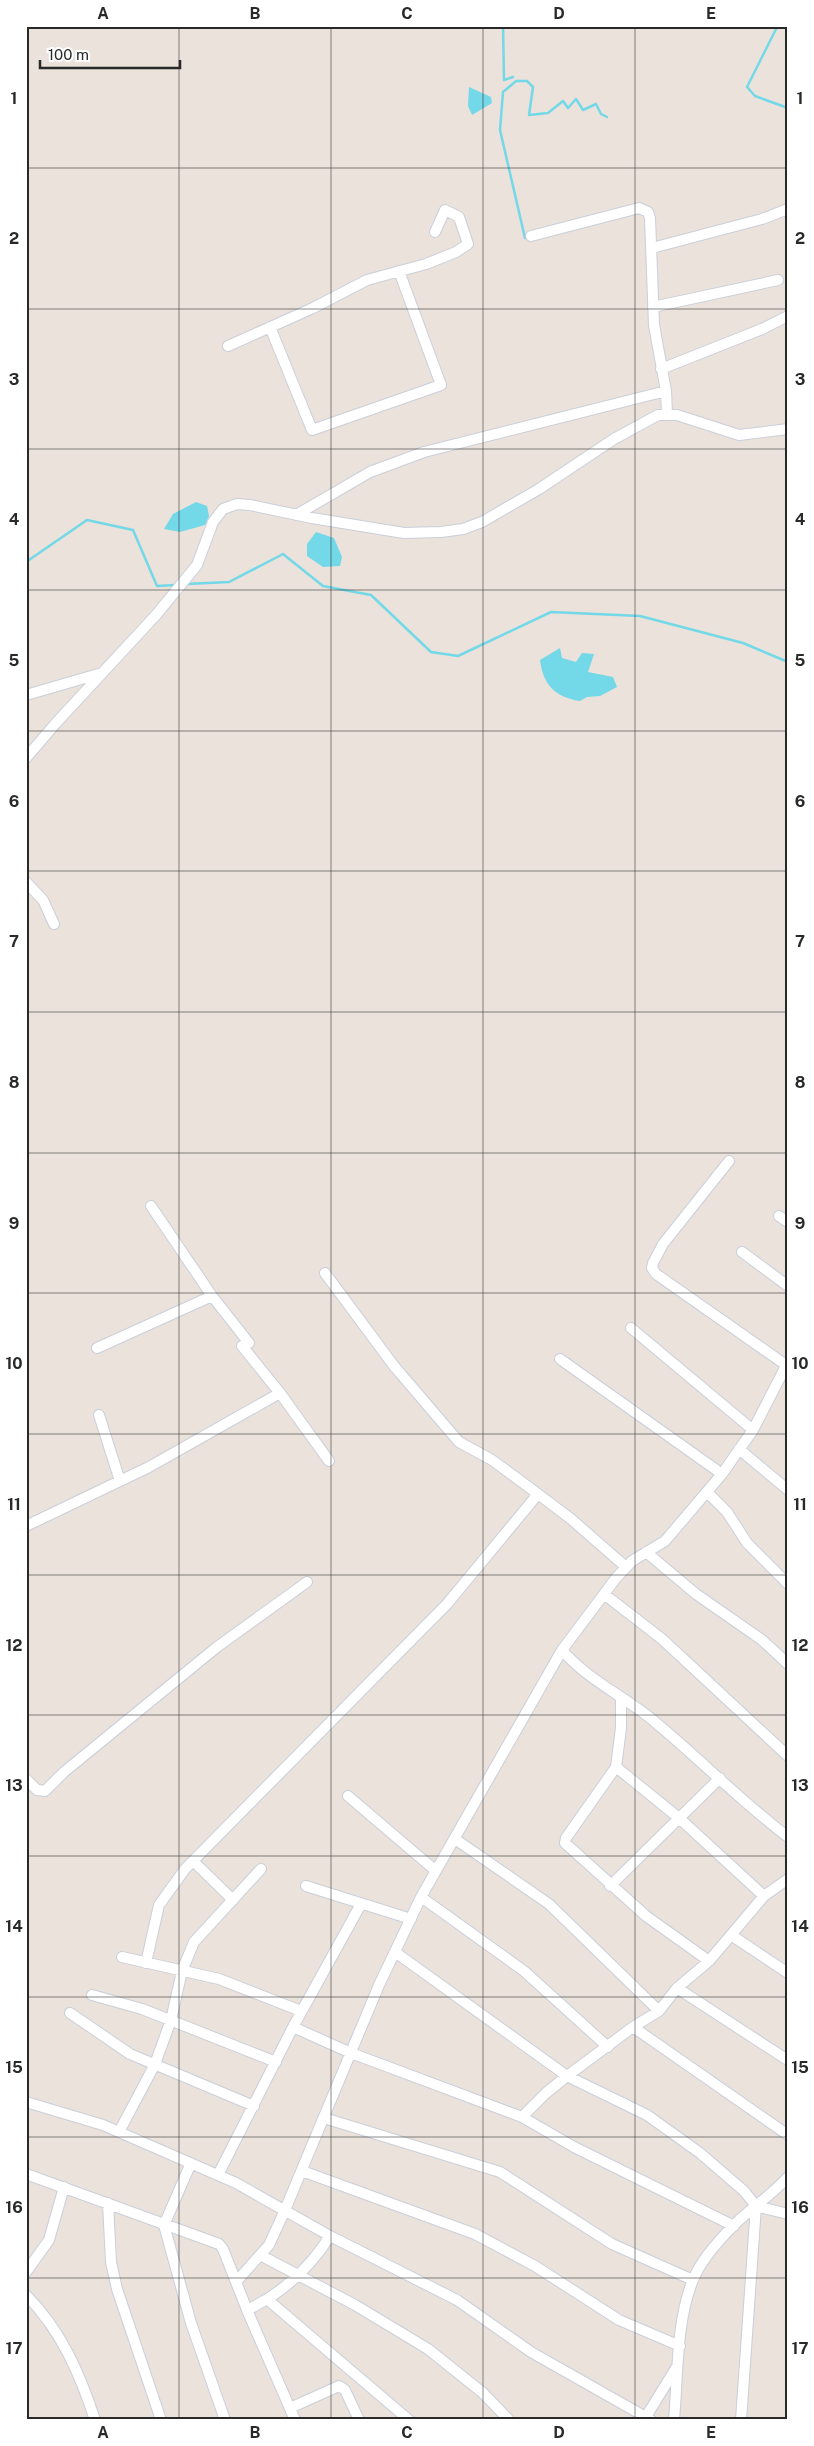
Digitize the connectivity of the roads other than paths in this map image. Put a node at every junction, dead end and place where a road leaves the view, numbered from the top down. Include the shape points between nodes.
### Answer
1 (788, 208) edge
2 (435, 232) dead end
3 (532, 236) dead end
4 (652, 248) junction
5 (399, 271) junction
6 (778, 280) dead end
7 (653, 307) junction
8 (788, 316) edge
9 (270, 327) junction
10 (228, 346) dead end
11 (661, 369) junction
12 (666, 391) junction
13 (667, 414) junction
14 (788, 430) edge
15 (296, 515) junction
16 (102, 673) junction
17 (26, 695) edge
18 (26, 758) edge
19 (26, 882) edge
20 (54, 924) dead end
21 (729, 1161) dead end
22 (152, 1206) dead end
23 (742, 1252) dead end
24 (325, 1273) dead end
25 (788, 1286) edge
26 (212, 1296) junction
27 (631, 1328) dead end
28 (97, 1348) dead end
29 (560, 1359) dead end
30 (787, 1364) edge
31 (280, 1393) junction
32 (99, 1415) dead end
33 (752, 1430) junction
34 (739, 1449) junction
35 (328, 1461) dead end
36 (722, 1474) junction
37 (120, 1481) junction
38 (788, 1490) edge
39 (707, 1492) junction
40 (538, 1494) junction
41 (26, 1526) edge
42 (646, 1552) junction
43 (626, 1567) junction
44 (307, 1582) dead end
45 (788, 1584) edge
46 (604, 1594) junction
47 (562, 1650) junction
48 (788, 1664) edge
49 (621, 1699) junction
50 (788, 1756) edge
51 (616, 1767) junction
52 (720, 1778) junction
53 (26, 1779) edge
54 (348, 1796) dead end
55 (679, 1818) junction
56 (788, 1837) edge
57 (454, 1839) junction
58 (193, 1861) junction
59 (261, 1868) dead end
60 (436, 1871) junction
61 (788, 1879) edge
62 (306, 1886) dead end
63 (610, 1886) junction
64 (764, 1896) junction
65 (421, 1897) junction
66 (233, 1900) junction
67 (361, 1904) junction
68 (411, 1919) junction
69 (732, 1935) junction
70 (395, 1952) junction
71 (122, 1957) dead end
72 (709, 1961) junction
73 (146, 1962) junction
74 (182, 1971) junction
75 (788, 1973) edge
76 (677, 1988) junction
77 (92, 1995) dead end
78 (302, 2011) junction
79 (659, 2011) junction
80 (70, 2013) dead end
81 (171, 2020) junction
82 (293, 2027) junction
83 (633, 2027) junction
84 (608, 2047) junction
85 (351, 2053) junction
86 (786, 2059) dead end
87 (276, 2062) junction
88 (155, 2064) junction
89 (567, 2076) junction
90 (26, 2102) edge
91 (254, 2106) junction
92 (522, 2116) junction
93 (324, 2118) junction
94 (119, 2132) junction
95 (788, 2135) edge
96 (191, 2163) junction
97 (302, 2171) junction
98 (26, 2174) edge
99 (218, 2175) junction
100 (788, 2177) edge
101 (64, 2187) junction
102 (108, 2204) junction
103 (756, 2206) junction
104 (285, 2210) junction
105 (788, 2214) edge
106 (164, 2225) junction
107 (734, 2226) junction
108 (330, 2236) junction
109 (260, 2255) junction
110 (26, 2272) edge
111 (299, 2275) junction
112 (693, 2280) junction
113 (236, 2282) junction
114 (26, 2295) edge
115 (268, 2300) junction
116 (247, 2310) junction
117 (680, 2346) junction
118 (677, 2366) junction
119 (290, 2408) junction
120 (647, 2419) edge
121 (95, 2420) edge
122 (161, 2420) edge
123 (224, 2420) edge
124 (295, 2420) edge
125 (359, 2420) edge
126 (409, 2420) edge
127 (509, 2420) edge
128 (674, 2420) edge
129 (741, 2420) edge

1 - 4 street
2 - 5 street via 445,210 459,217 468,244 456,252
3 - 4 street via 643,209 650,218
4 - 7 street
5 - 9 street via 367,280
5 - 9 street via 441,385 312,430
6 - 7 street
7 - 11 street
8 - 11 street
9 - 10 street
11 - 12 street
12 - 13 street
12 - 15 street via 424,452 370,472
13 - 14 street via 740,435
13 - 15 street via 658,415 614,438 539,489 482,522 463,529 404,533
15 - 16 street via 250,505 237,504 223,509 213,522 197,565
16 - 17 street
16 - 18 street
19 - 20 street via 43,900
21 - 30 street via 663,1244 652,1268 656,1274
22 - 26 street
23 - 25 street
24 - 40 street via 394,1366 459,1442 492,1460
26 - 28 street
26 - 31 street
27 - 33 street
29 - 36 street
30 - 33 street
31 - 35 street
31 - 37 street
32 - 37 street
33 - 34 street
34 - 36 street
34 - 38 street
36 - 39 street
37 - 41 street
39 - 42 street via 665,1541
39 - 45 street via 727,1512 747,1543
40 - 43 street
40 - 58 street via 447,1604
42 - 43 street
42 - 48 street via 696,1594 762,1640
43 - 46 street
44 - 53 street via 218,1647 45,1791 37,1790
46 - 47 street
46 - 50 street via 662,1639
47 - 49 street via 576,1665
47 - 57 street
49 - 51 street
49 - 52 street via 648,1716
51 - 55 street
51 - 63 street via 565,1843
52 - 55 street
52 - 56 street via 754,1811
54 - 60 street
55 - 63 street
55 - 64 street
57 - 60 street
57 - 79 street via 549,1904
58 - 66 street
58 - 73 street via 158,1905
59 - 66 street
60 - 65 street
61 - 64 street
62 - 67 street
63 - 72 street
64 - 69 street
65 - 68 street
65 - 84 street via 524,1971
66 - 74 street via 194,1942
67 - 68 street
67 - 78 street
68 - 70 street
69 - 72 street
69 - 75 street
70 - 85 street
70 - 89 street
71 - 73 street
72 - 76 street
73 - 74 street
74 - 78 street via 219,1979
74 - 81 street
76 - 79 street
76 - 86 street
77 - 81 street via 142,2008
78 - 82 street
79 - 83 street
80 - 88 street via 130,2054
81 - 87 street
81 - 88 street
82 - 85 street
82 - 87 street
83 - 84 street
83 - 95 street
84 - 89 street
85 - 92 street
85 - 93 street
87 - 91 street
88 - 91 street
88 - 94 street
89 - 92 street
89 - 103 street via 646,2115 700,2153 744,2191
90 - 94 street
91 - 99 street
92 - 107 street via 574,2147
93 - 97 street
93 - 112 street via 500,2172 612,2244
94 - 96 street
96 - 99 street
96 - 106 street
97 - 104 street
97 - 117 street via 475,2234 535,2266 619,2320
98 - 101 street
99 - 104 street
100 - 103 street
101 - 102 street
101 - 110 street via 49,2240
102 - 106 street
102 - 122 street via 116,2289
103 - 105 street
103 - 107 street
103 - 129 street
104 - 108 street
104 - 109 street via 269,2245
106 - 113 street via 219,2244
106 - 123 street via 191,2323
107 - 112 street via 709,2254
108 - 111 street
108 - 120 street via 457,2300 531,2352
109 - 111 street
109 - 113 street
111 - 115 street
111 - 127 street via 428,2348 483,2392
112 - 117 street
113 - 116 street
114 - 121 street via 60,2338 81,2377
115 - 116 street
115 - 126 street
116 - 119 street
117 - 118 street
118 - 120 street
118 - 128 street
119 - 124 street
119 - 125 street via 339,2386

